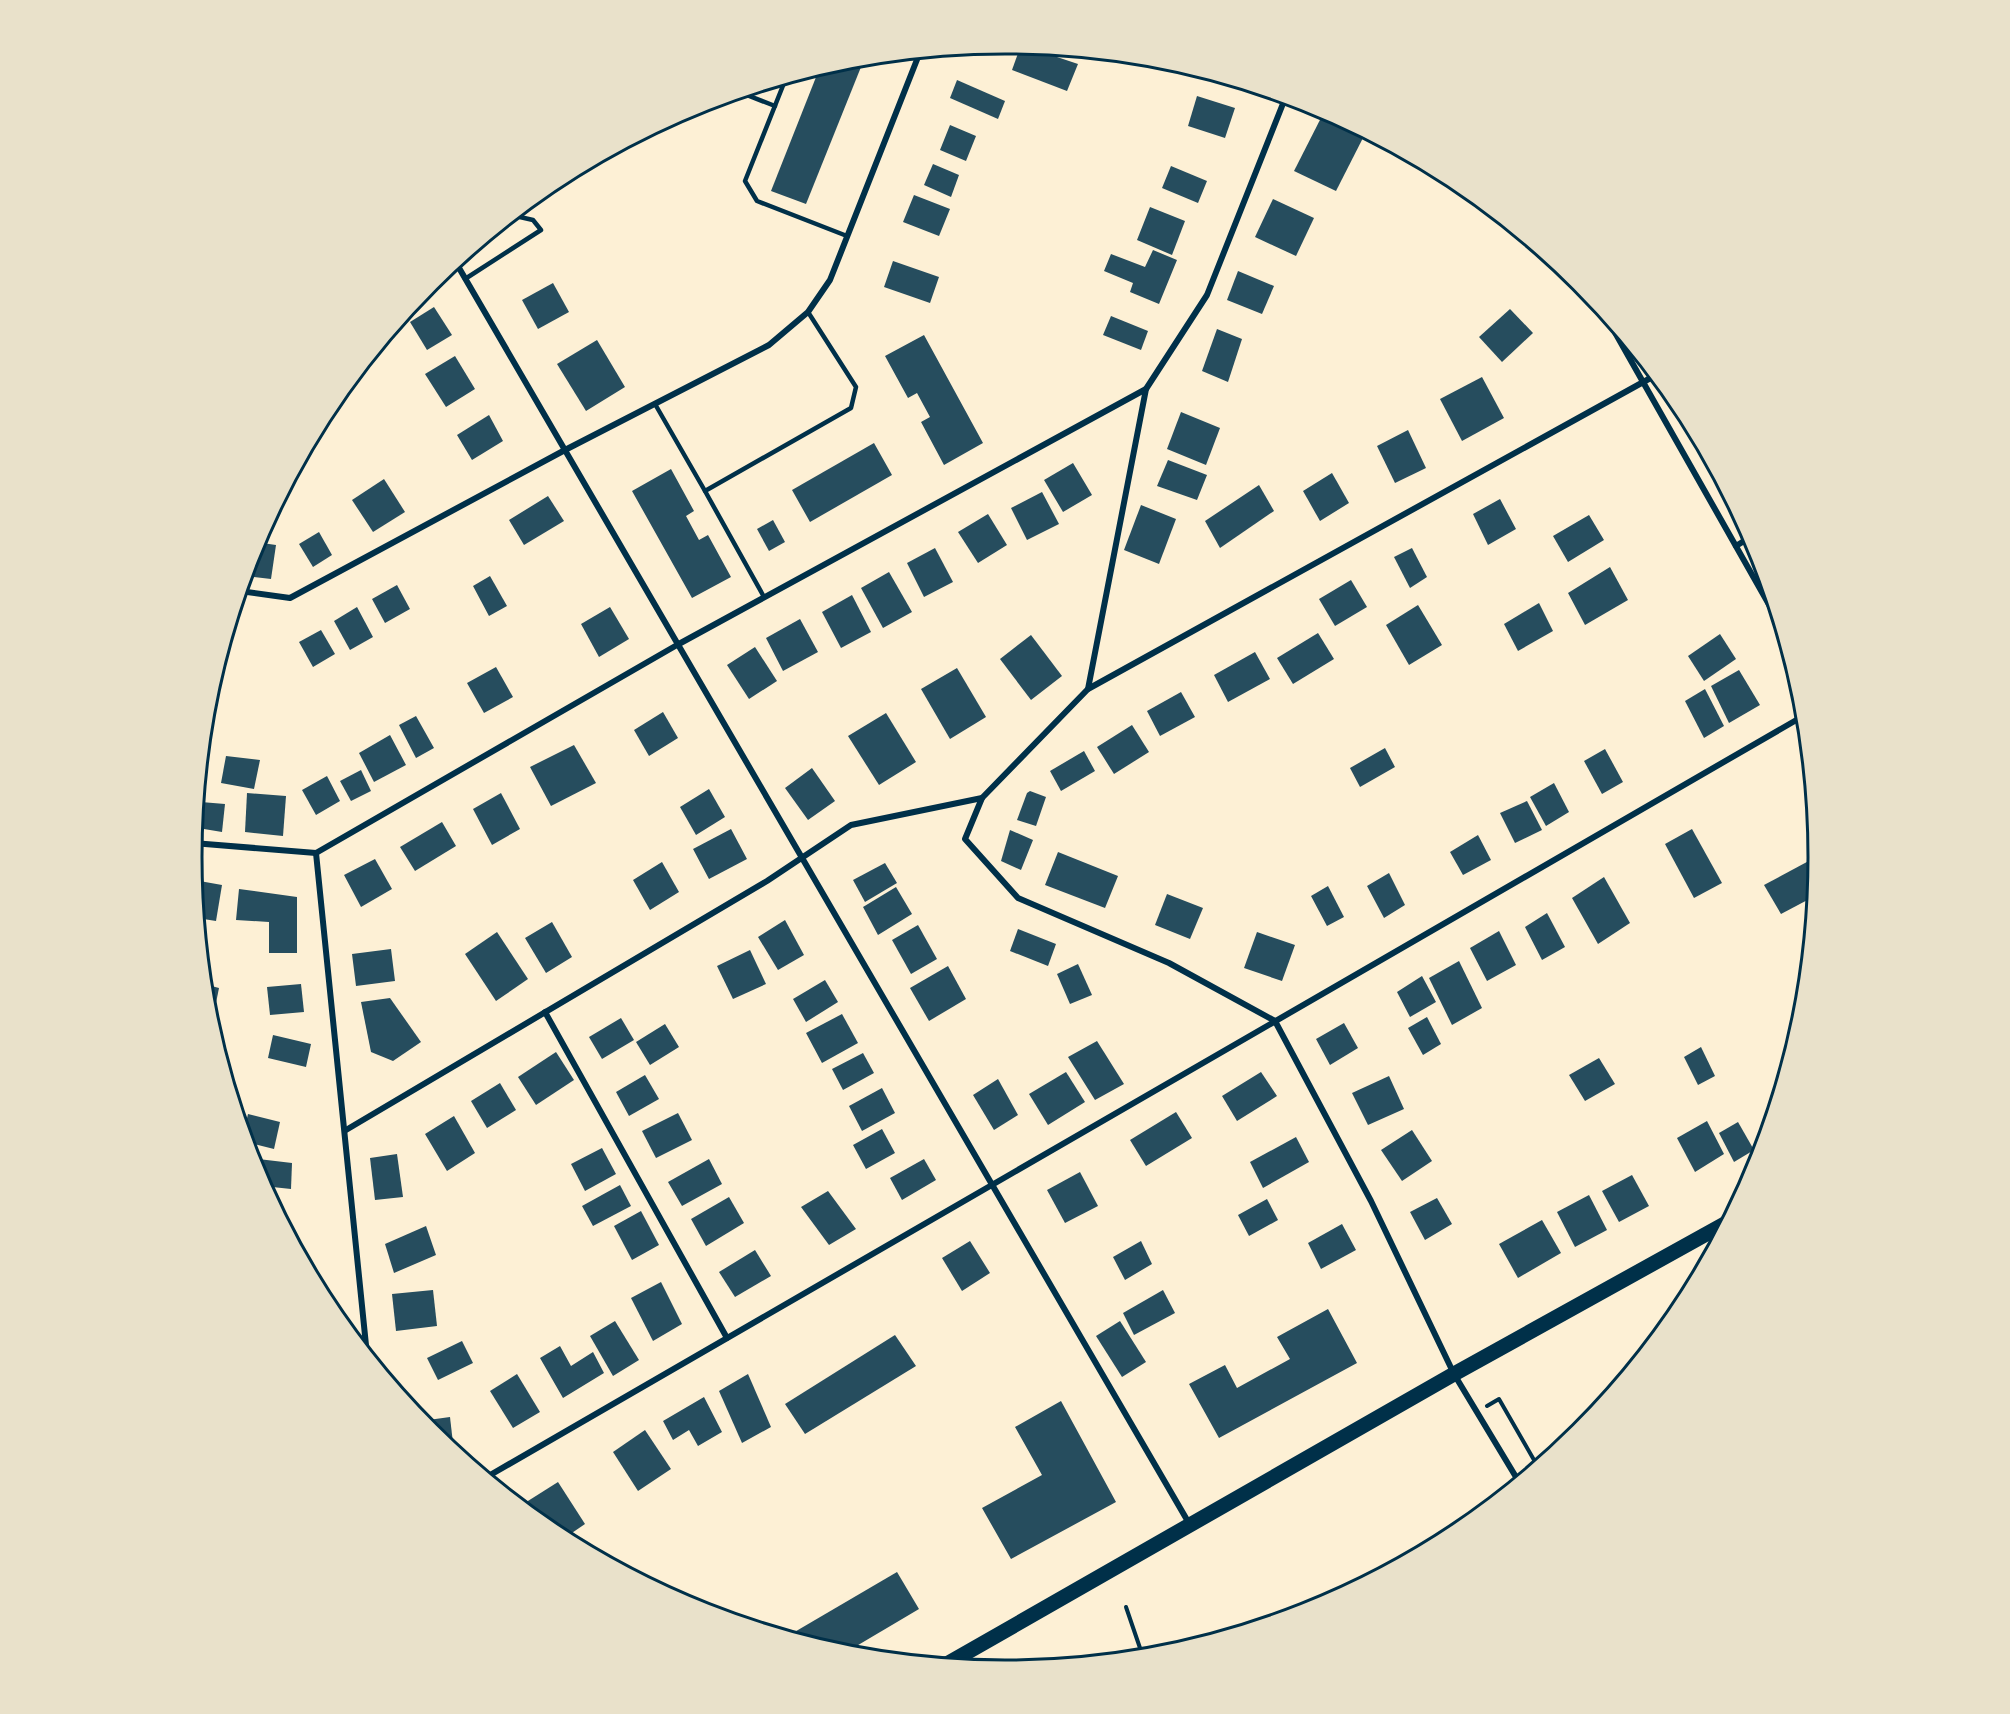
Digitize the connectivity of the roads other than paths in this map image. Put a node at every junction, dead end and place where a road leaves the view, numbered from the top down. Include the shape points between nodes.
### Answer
1 (917, 59) edge
2 (783, 85) edge
3 (750, 96) edge
4 (1283, 104) edge
5 (775, 106) junction
6 (520, 217) edge
7 (847, 236) junction
8 (459, 269) edge
9 (465, 279) junction
10 (808, 312) junction
11 (1622, 343) edge
12 (1650, 379) edge
13 (1644, 382) junction
14 (1146, 389) junction
15 (655, 404) junction
16 (565, 450) junction
17 (705, 491) junction
18 (1743, 542) edge
19 (1736, 546) junction
20 (248, 592) edge
21 (1763, 594) edge
22 (764, 597) junction
23 (677, 645) junction
24 (1088, 689) junction
25 (1796, 720) edge
26 (982, 798) junction
27 (202, 844) edge
28 (316, 853) junction
29 (802, 858) junction
30 (545, 1012) junction
31 (1275, 1021) junction
32 (346, 1130) junction
33 (992, 1184) junction
34 (1716, 1229) edge
35 (727, 1338) junction
36 (366, 1343) edge
37 (1454, 1374) junction
38 (492, 1474) edge
39 (1516, 1476) edge
40 (1190, 1525) junction
41 (957, 1658) edge

1 - 7 street
2 - 5 lane
3 - 5 lane
4 - 14 street via 1207,296
5 - 7 lane via 745,181 757,201
6 - 9 lane via 533,220 541,230
7 - 10 street via 830,279
8 - 9 street
9 - 16 street
10 - 15 street via 769,345
10 - 17 lane via 856,387 851,408
11 - 13 street
12 - 13 street
13 - 19 street
13 - 24 street
14 - 22 street
14 - 24 street
15 - 16 street
15 - 17 lane
16 - 20 street via 290,598
16 - 23 street
17 - 22 lane
18 - 19 street
19 - 21 street
22 - 23 street
23 - 28 street
23 - 29 street
24 - 26 street
25 - 31 street
26 - 29 street via 851,825
26 - 31 street via 965,839 1018,898 1168,963
27 - 28 street
28 - 32 street
29 - 30 street
29 - 33 street
30 - 32 street
30 - 35 street
31 - 33 street
31 - 37 street via 1371,1201
32 - 36 street
33 - 35 street
33 - 40 street
34 - 37 main road
35 - 38 street
37 - 39 street
37 - 40 main road
40 - 41 main road

